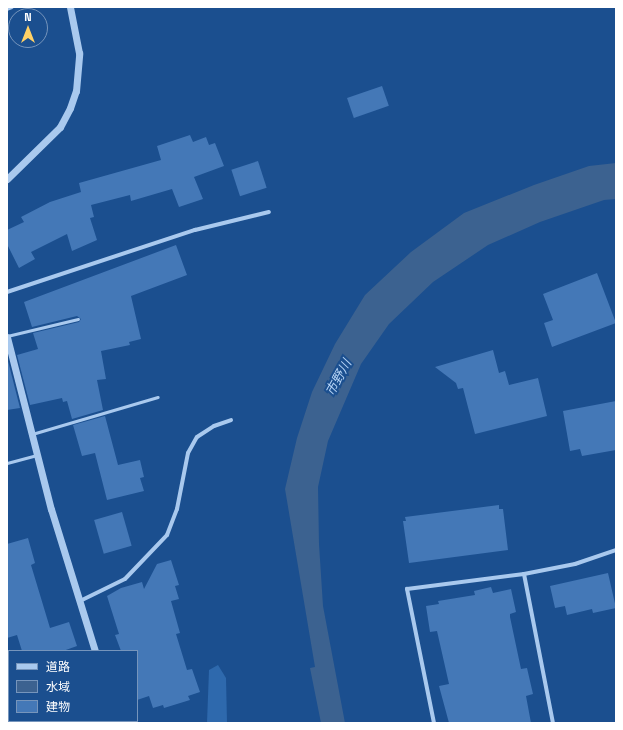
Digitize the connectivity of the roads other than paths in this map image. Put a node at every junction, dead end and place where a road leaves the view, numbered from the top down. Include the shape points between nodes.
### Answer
1 (12, 7) edge
2 (70, 7) edge
3 (7, 9) edge
4 (7, 179) edge
5 (269, 212) dead end
6 (7, 292) edge
7 (78, 319) dead end
8 (7, 336) edge
9 (158, 397) dead end
10 (231, 420) dead end
11 (32, 434) junction
12 (37, 454) junction
13 (7, 463) edge
14 (616, 550) edge
15 (524, 574) junction
16 (80, 601) junction
17 (95, 650) edge
18 (434, 723) edge
19 (553, 723) edge

1 - 3 street
2 - 4 street via 79,53 76,91 70,108 60,127
5 - 6 street via 195,230
7 - 8 lane
8 - 11 street
9 - 11 lane
10 - 16 street via 214,426 197,437 188,453 177,509 167,535 125,579
11 - 12 street
12 - 13 lane
12 - 16 street
14 - 15 street via 575,564
15 - 18 street via 407,589
15 - 19 street
16 - 17 street

